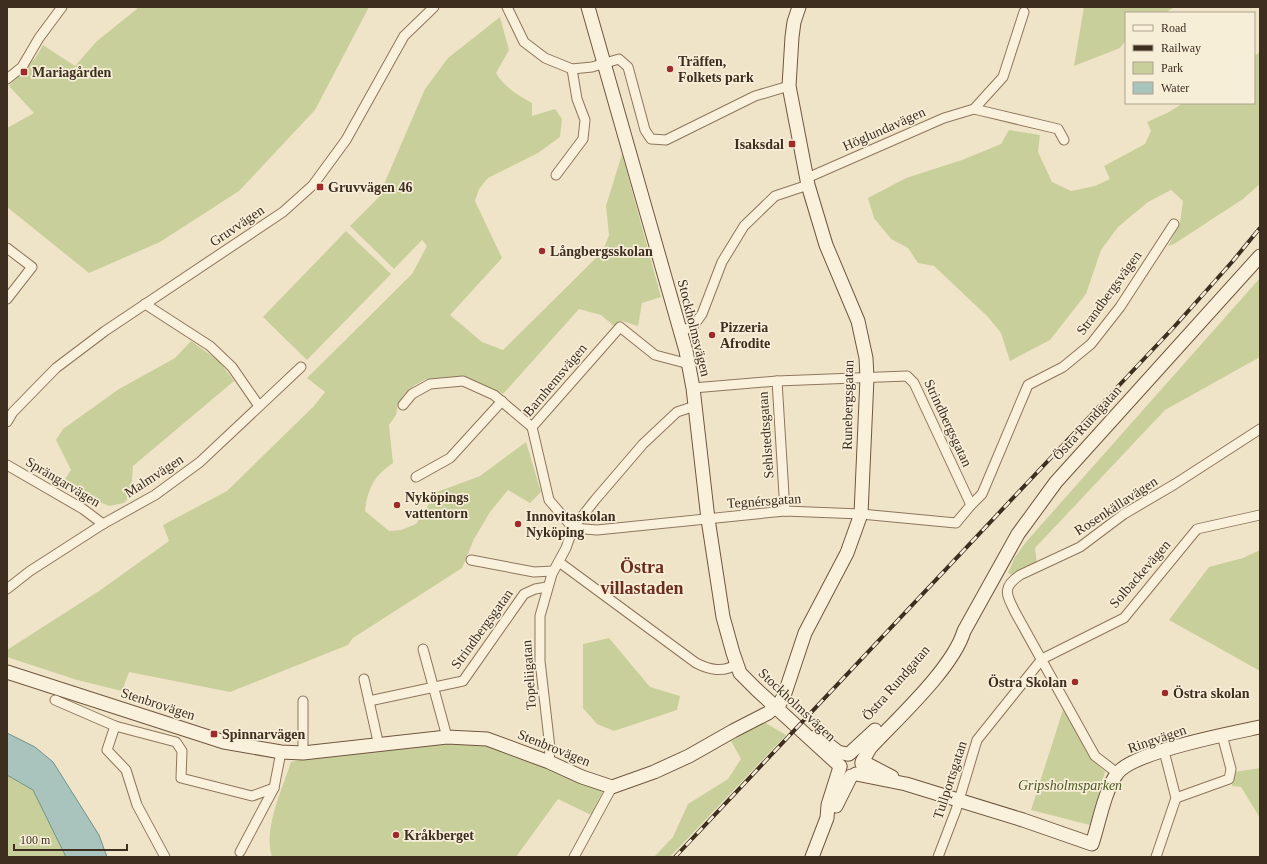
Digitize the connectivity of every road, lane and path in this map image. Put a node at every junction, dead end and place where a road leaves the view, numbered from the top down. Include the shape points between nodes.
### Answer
1 (62, 7) edge
2 (434, 7) edge
3 (507, 7) edge
4 (588, 7) edge
5 (799, 7) edge
6 (1024, 12) dead end
7 (604, 63) junction
8 (572, 69) junction
9 (7, 79) edge
10 (789, 86) junction
11 (974, 109) junction
12 (1064, 140) dead end
13 (556, 175) dead end
14 (808, 182) junction
15 (1174, 224) dead end
16 (7, 248) edge
17 (1260, 256) edge
18 (7, 299) edge
19 (145, 304) junction
20 (681, 332) junction
21 (689, 364) junction
22 (301, 367) dead end
23 (867, 378) junction
24 (777, 381) junction
25 (693, 388) junction
26 (502, 401) junction
27 (403, 405) dead end
28 (259, 406) junction
29 (695, 406) junction
30 (7, 422) edge
31 (532, 427) junction
32 (1260, 428) edge
33 (7, 465) edge
34 (416, 477) dead end
35 (972, 505) junction
36 (785, 511) junction
37 (861, 514) junction
38 (1260, 515) edge
39 (708, 519) junction
40 (103, 524) junction
41 (573, 528) junction
42 (471, 560) dead end
43 (559, 562) junction
44 (554, 571) junction
45 (547, 587) junction
46 (7, 589) edge
47 (964, 631) junction
48 (423, 649) dead end
49 (1042, 659) junction
50 (737, 664) junction
51 (7, 672) edge
52 (364, 679) dead end
53 (434, 686) junction
54 (55, 700) dead end
55 (303, 701) dead end
56 (369, 701) junction
57 (778, 706) junction
58 (115, 726) junction
59 (1260, 727) edge
60 (1222, 735) junction
61 (447, 738) junction
62 (379, 746) junction
63 (1164, 751) junction
64 (281, 752) junction
65 (303, 753) junction
66 (848, 754) junction
67 (549, 762) junction
68 (840, 766) junction
69 (858, 769) junction
70 (1117, 773) junction
71 (612, 787) junction
72 (274, 788) junction
73 (1176, 798) junction
74 (959, 801) junction
75 (826, 818) junction
76 (240, 852) dead end
77 (165, 857) edge
78 (574, 857) edge
79 (812, 857) edge
80 (938, 857) edge
81 (1156, 857) edge

1 - 9 street via 22,67
2 - 19 street, Gruvvägen via 404,36 346,140 313,185 283,212
3 - 8 street via 524,42 545,58
4 - 7 street, Stockholmsvägen
5 - 10 street, Runebergsgatan via 792,37
6 - 11 street via 1003,77
7 - 8 street via 592,68
7 - 10 street via 619,59 628,67 645,130 651,139 666,140 755,96
7 - 20 street, Stockholmsvägen
8 - 13 street via 577,99 585,120 583,139
10 - 14 street, Runebergsgatan
11 - 12 street via 1058,129
11 - 14 street, Höglundavägen via 944,118
14 - 20 street, Höglundavägen via 775,196 744,226 722,262 702,314 694,325
14 - 23 street, Runebergsgatan via 826,245 858,321 866,358
15 - 35 street, Strandbergsvägen via 1120,307 1091,344 1063,367 1028,385 982,494
16 - 18 street via 32,267
17 - 47 street, Östra Rundgatan via 1056,482 1018,534
19 - 28 street via 210,346 232,367
19 - 30 street, Gruvvägen via 56,368 13,412
20 - 21 street, Stockholmsvägen
21 - 25 street, Stockholmsvägen
21 - 31 street, Barnhemsvägen via 655,355 620,327
22 - 28 street, Malmvägen
23 - 24 street, Strindbergsgatan
23 - 35 street, Strindbergsgatan via 904,375 912,380
23 - 37 street, Runebergsgatan
24 - 25 street, Strindbergsgatan
24 - 36 street, Sehlstedtsgatan
25 - 29 street, Stockholmsvägen
26 - 27 street via 494,394 463,381 430,384 412,394
26 - 31 street
26 - 34 street via 450,458
28 - 40 street, Malmvägen via 200,462 154,495
29 - 39 street, Stockholmsvägen
29 - 41 street via 677,412 644,444
31 - 41 street, Barnhemsvägen via 549,500
32 - 49 street, Rosenkällavägen via 1124,514 1080,546 1012,580 1007,588 1007,594
33 - 40 street, Sprängarvägen via 83,509
35 - 37 street, Tegnérsgatan via 956,523
36 - 37 street, Tegnérsgatan
36 - 39 street, Tegnérsgatan
37 - 57 street, Runebergsgatan via 847,553 805,632 785,693
38 - 49 street, Solbackevägen via 1197,529 1124,618
39 - 41 street, Tegnérsgatan via 597,530
39 - 50 street, Stockholmsvägen via 724,623
40 - 46 street, Malmvägen via 30,571
41 - 43 street
42 - 44 street via 534,572
43 - 44 street
43 - 50 street via 696,663 718,671
44 - 45 street
45 - 53 street, Strindbergsgatan via 524,594 463,681
45 - 67 street, Topeliigatan via 540,616 540,661 550,748
47 - 66 street, Östra Rundgatan via 883,723
47 - 69 street, Östra Rundgatan via 947,662 870,748
48 - 53 street
49 - 70 street, Rosenkällavägen via 1095,756
49 - 74 street, Tullportsgatan via 977,740
50 - 57 street, Stockholmsvägen
51 - 64 street, Stenbrovägen via 224,742
52 - 56 street
53 - 56 street, Strindbergsgatan
53 - 61 street
54 - 58 street
55 - 65 street
56 - 62 street
57 - 66 street, Stockholmsvägen via 838,752
57 - 68 street, Stockholmsvägen
57 - 71 street via 689,756
58 - 72 street via 176,742 182,751 181,778 252,796
58 - 77 street via 107,750 126,770 137,805
59 - 60 street, Ringvägen
60 - 63 street, Ringvägen
60 - 73 street via 1231,769 1229,779
61 - 62 street, Stenbrovägen
61 - 67 street, Stenbrovägen via 487,739
62 - 65 street, Stenbrovägen
63 - 70 street, Ringvägen via 1130,764
63 - 73 street
64 - 65 street, Stenbrovägen
64 - 72 street
66 - 68 street via 841,760
66 - 69 street via 858,756
67 - 71 street, Stenbrovägen
68 - 69 street via 844,773
68 - 75 street
69 - 74 street via 869,765 906,784
69 - 75 street, Östra Rundgatan via 835,808
70 - 74 street via 1092,844
71 - 78 street
72 - 76 street
73 - 81 street
74 - 80 street, Tullportsgatan
75 - 79 street

